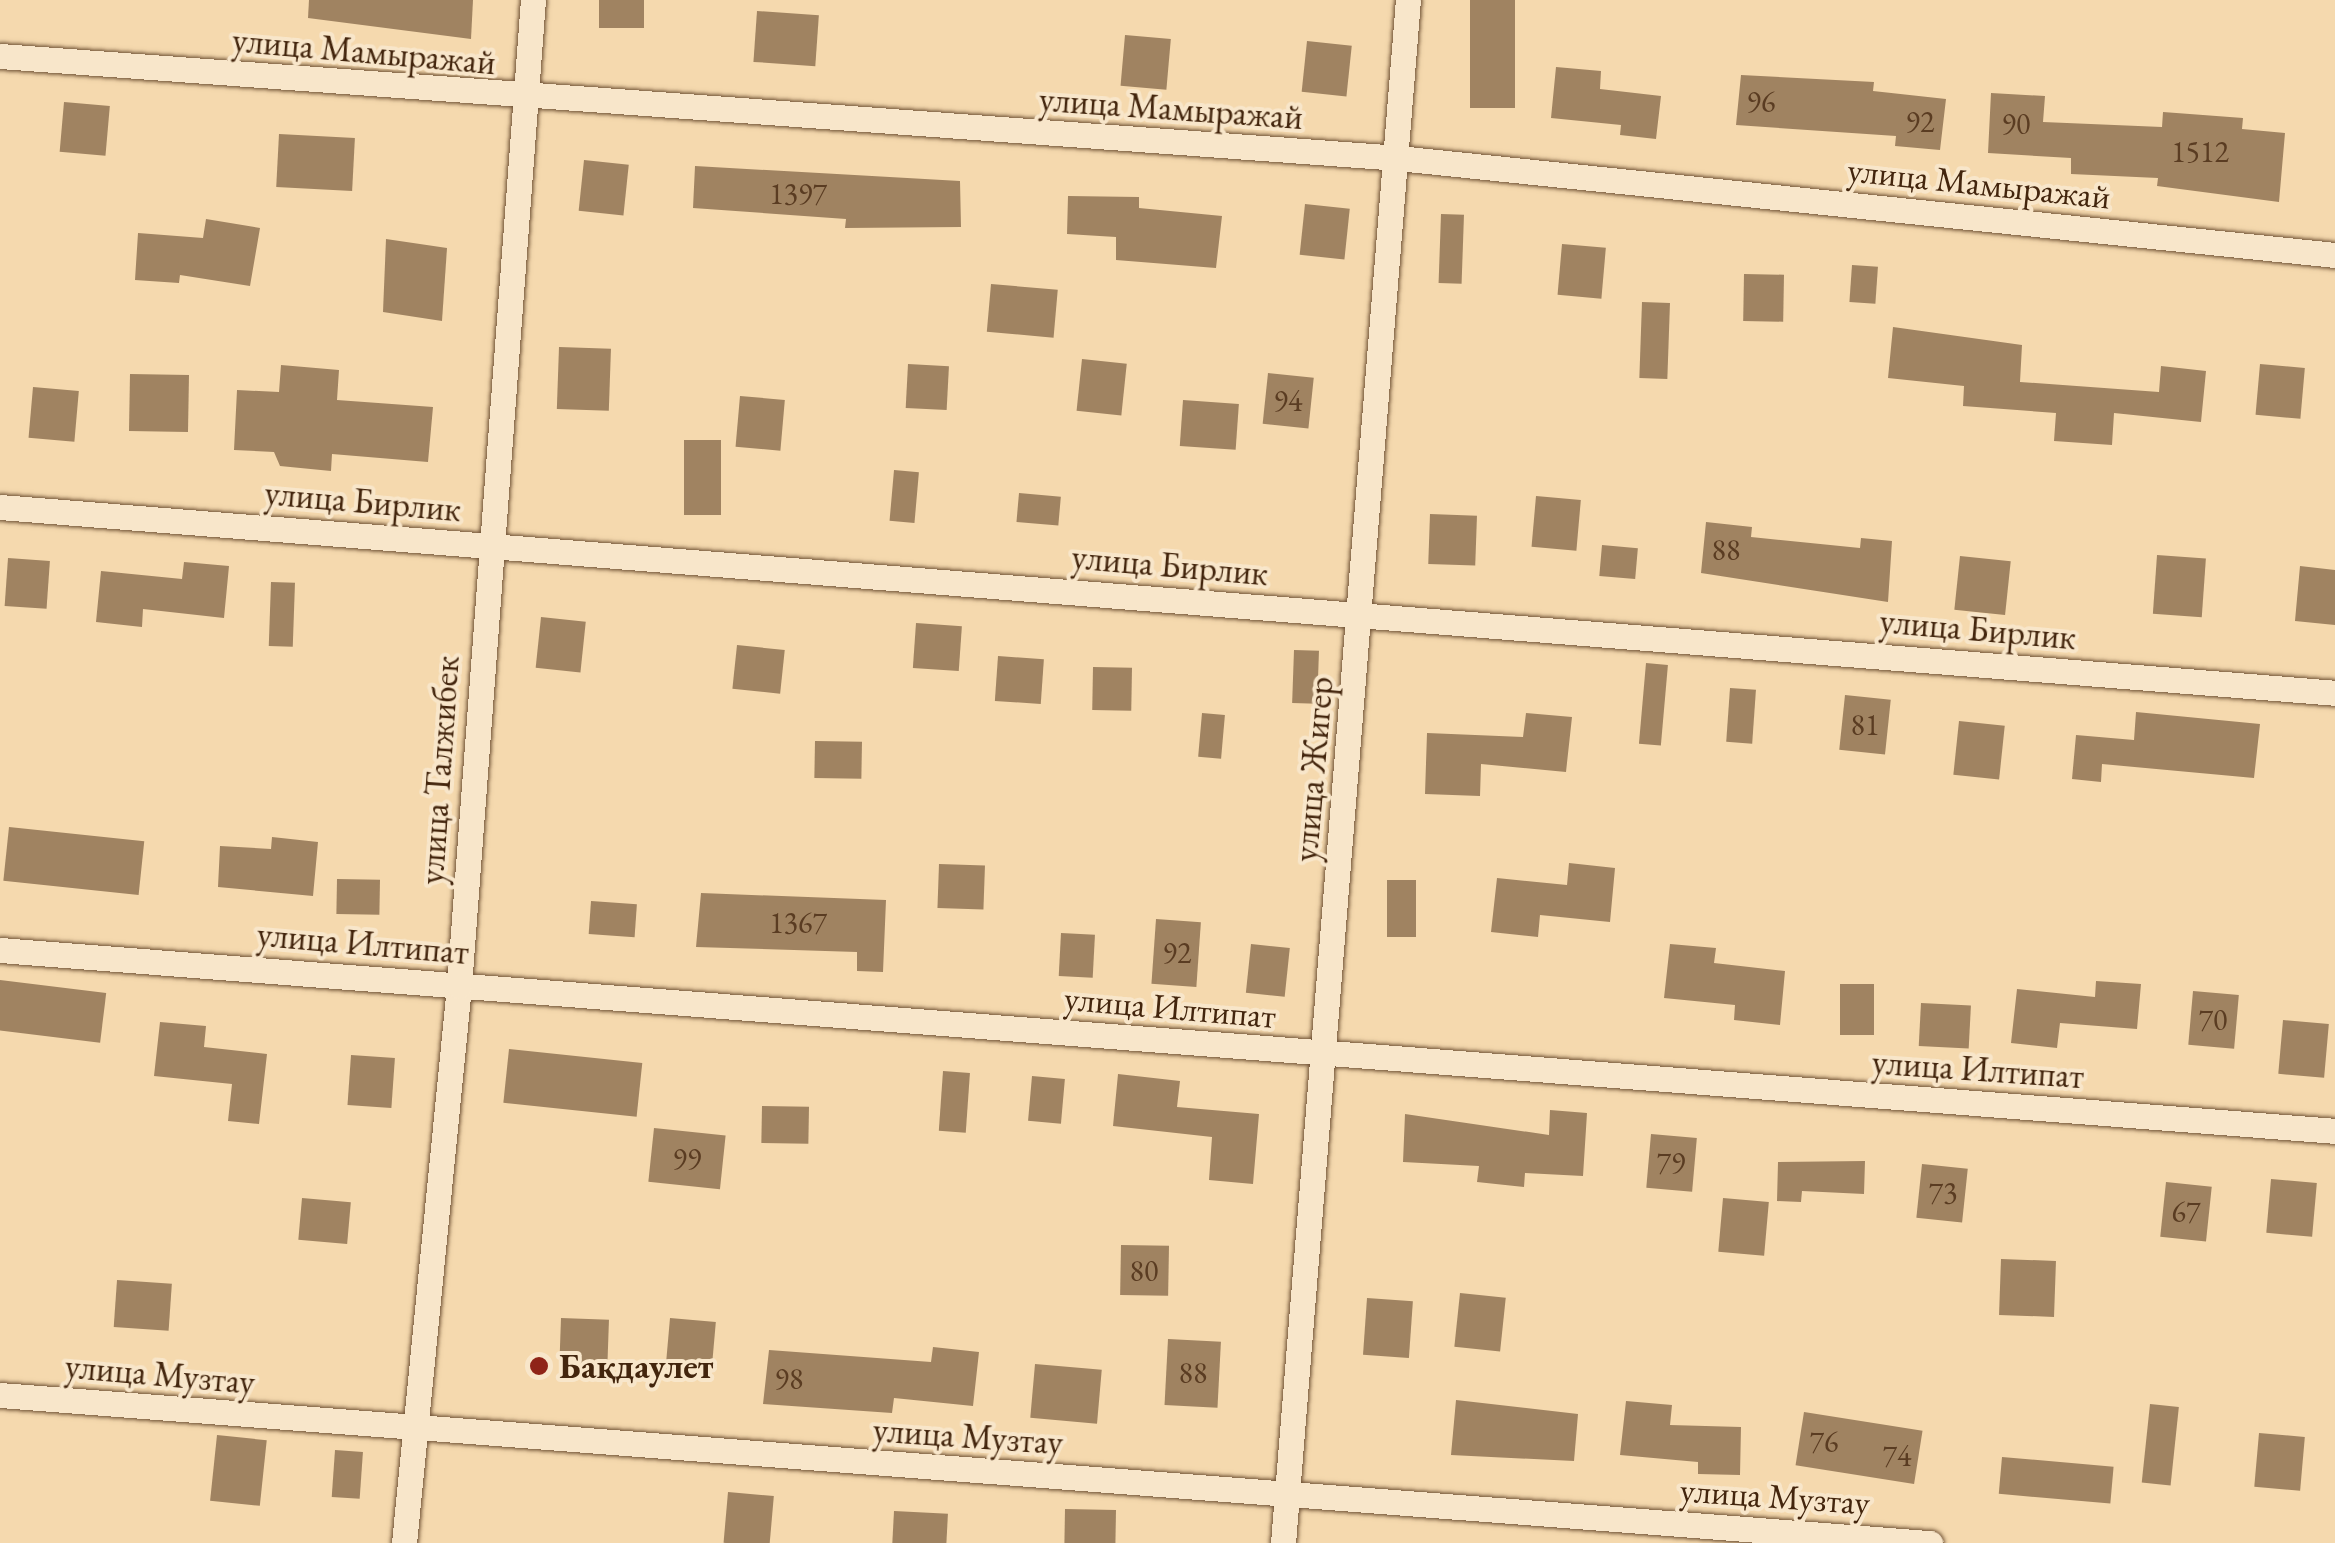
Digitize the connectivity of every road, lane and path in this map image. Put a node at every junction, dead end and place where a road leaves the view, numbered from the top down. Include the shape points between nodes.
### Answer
1 (533, 0) edge
2 (1408, 0) edge
3 (0, 56) edge
4 (524, 99) junction
5 (1398, 158) junction
6 (2335, 255) edge
7 (0, 507) edge
8 (490, 546) junction
9 (1362, 615) junction
10 (2335, 693) edge
11 (0, 950) edge
12 (460, 986) junction
13 (1322, 1055) junction
14 (2335, 1131) edge
15 (0, 1396) edge
16 (418, 1431) junction
17 (1287, 1494) junction
18 (404, 1543) edge
19 (1284, 1543) edge
20 (1930, 1543) edge

1 - 4 street, улица Талжибек
2 - 5 street, улица Жигер
3 - 4 street, улица Мамыражай
4 - 5 street, улица Мамыражай
4 - 8 street, улица Талжибек
5 - 6 street, улица Мамыражай
5 - 9 street, улица Жигер
7 - 8 street, улица Бирлик
8 - 9 street, улица Бирлик
8 - 12 street, улица Талжибек
9 - 10 street, улица Бирлик
9 - 13 street, улица Жигер
11 - 12 street, улица Илтипат
12 - 13 street, улица Илтипат
12 - 16 street, улица Талжибек
13 - 14 street, улица Илтипат
13 - 17 street, улица Жигер
15 - 16 street, улица Музтау
16 - 17 street, улица Музтау
16 - 18 street, улица Талжибек
17 - 19 street, улица Жигер
17 - 20 street, улица Музтау

